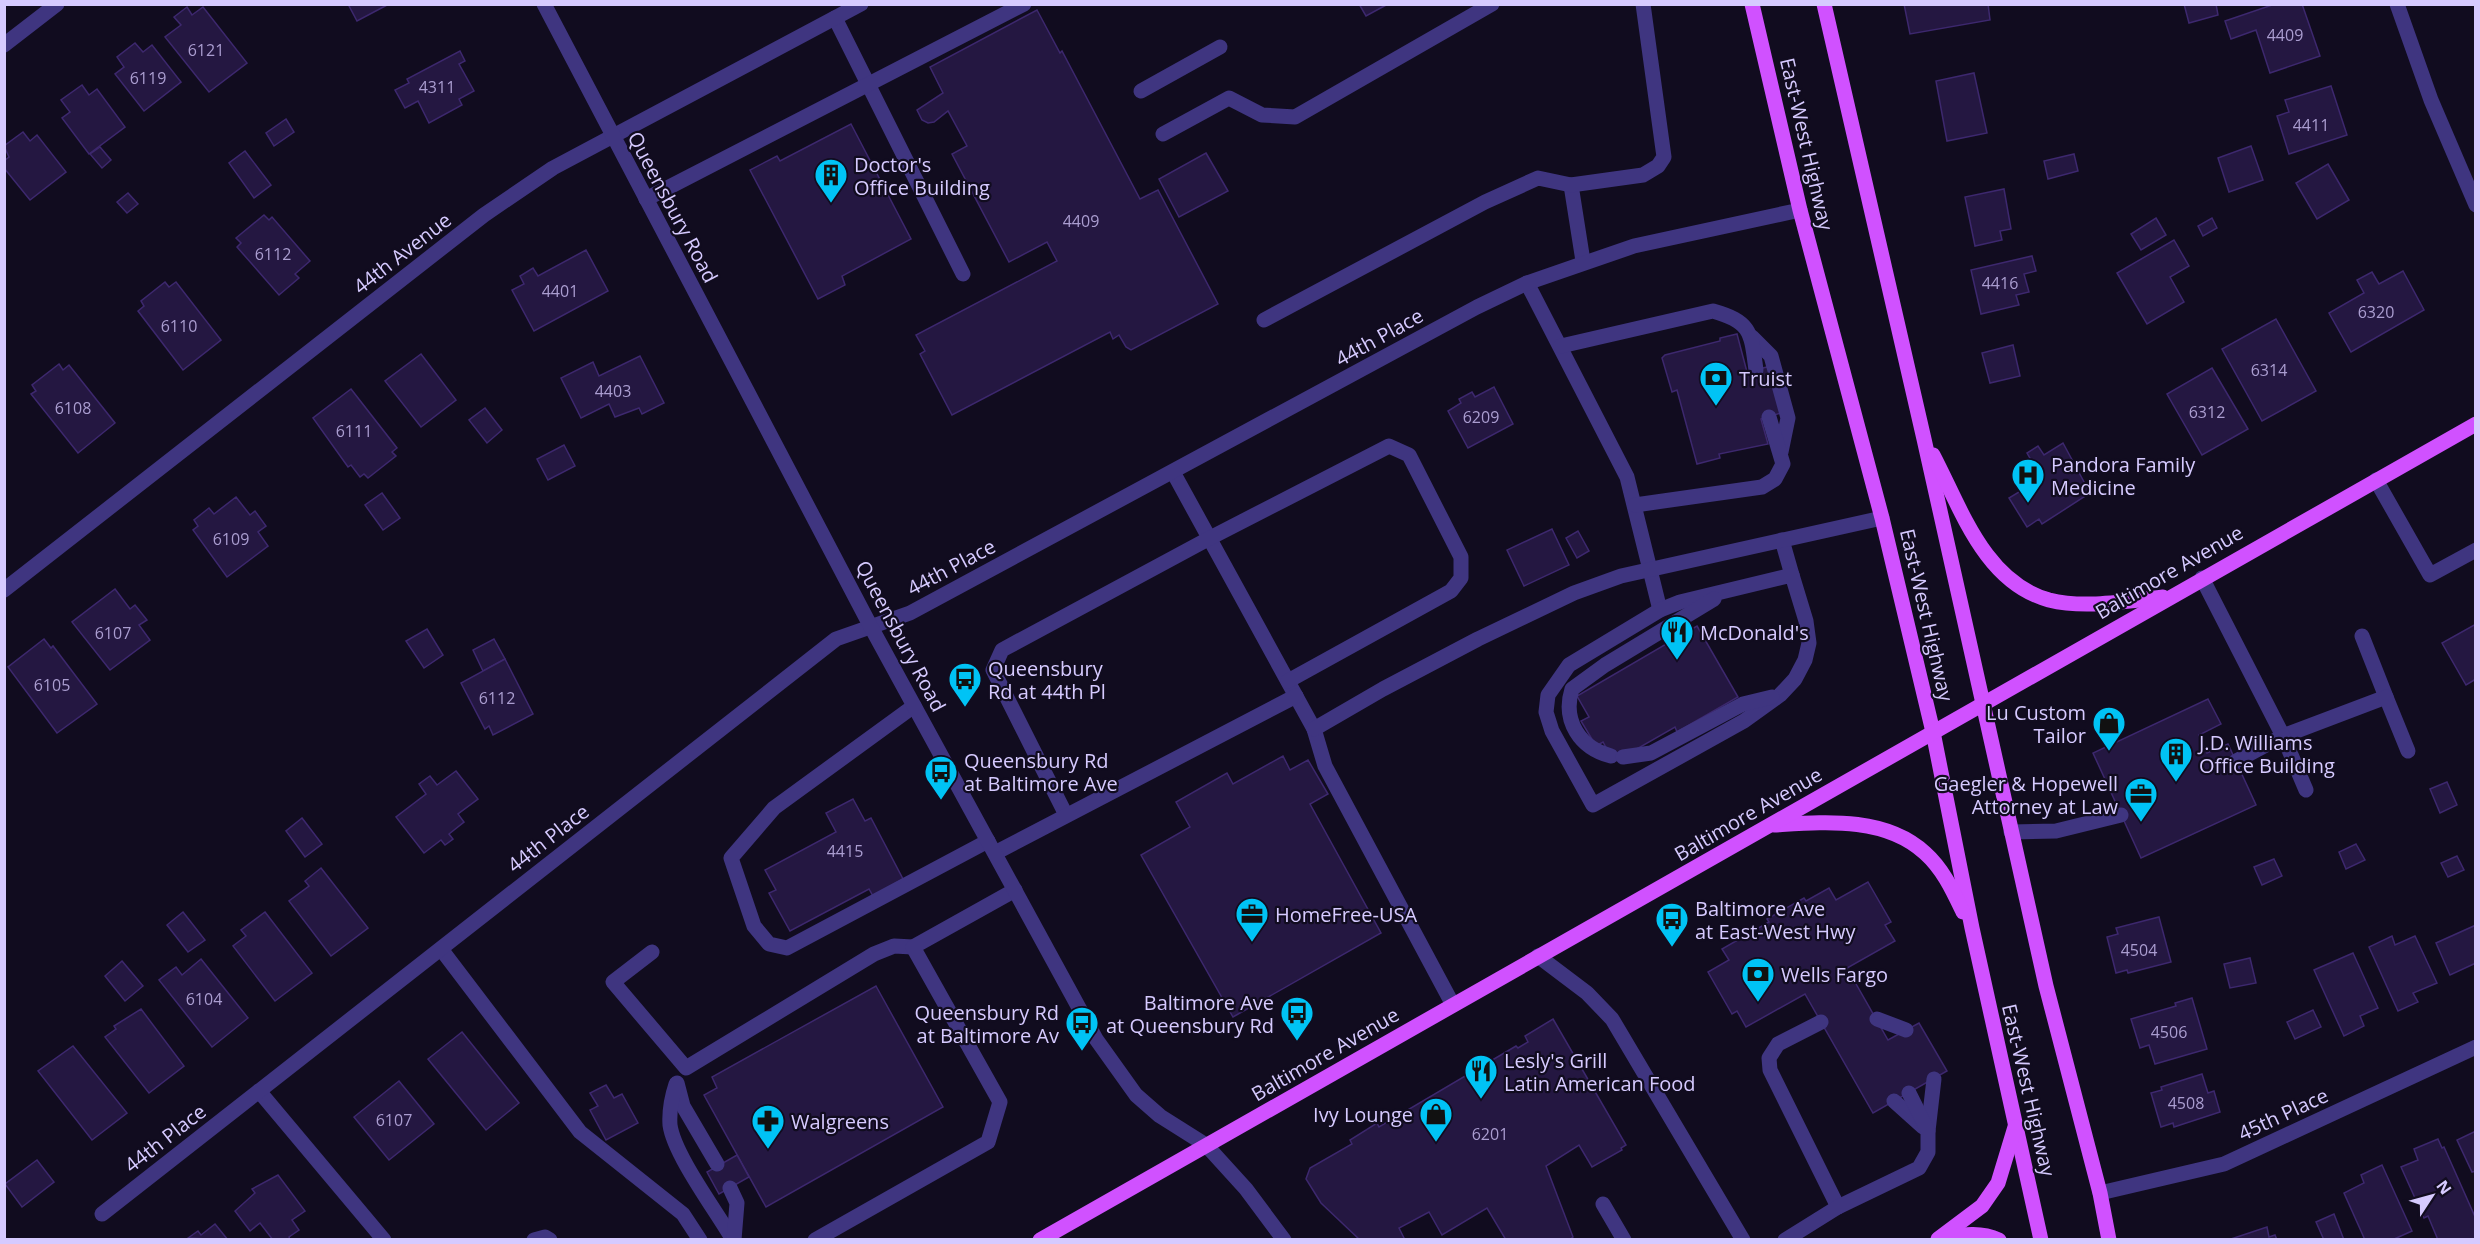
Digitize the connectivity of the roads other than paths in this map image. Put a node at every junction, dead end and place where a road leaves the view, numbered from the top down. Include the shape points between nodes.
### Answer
1 (57, 4) edge
2 (544, 4) edge
3 (861, 4) edge
4 (1024, 4) edge
5 (1492, 4) edge
6 (1643, 4) edge
7 (1752, 4) edge
8 (1824, 4) edge
9 (2397, 4) edge
10 (835, 18) junction
11 (4, 45) edge
12 (1220, 47) dead end
13 (867, 84) junction
14 (1141, 91) dead end
15 (1163, 134) dead end
16 (612, 137) junction
17 (1571, 185) junction
18 (646, 200) junction
19 (2475, 205) edge
20 (1800, 210) junction
21 (1583, 261) junction
22 (963, 274) dead end
23 (1527, 283) junction
24 (1264, 320) dead end
25 (1752, 337) junction
26 (1561, 346) junction
27 (1756, 370) dead end
28 (1769, 417) dead end
29 (2475, 423) edge
30 (1924, 439) junction
31 (1780, 455) junction
32 (1173, 472) junction
33 (2376, 480) junction
34 (1635, 505) junction
35 (1882, 518) junction
36 (1210, 538) junction
37 (1782, 540) junction
38 (2475, 550) edge
39 (1651, 568) junction
40 (1792, 575) junction
41 (2202, 578) junction
42 (4, 590) edge
43 (1727, 591) junction
44 (2169, 596) junction
45 (1660, 610) junction
46 (871, 627) junction
47 (2362, 636) dead end
48 (1288, 681) junction
49 (1780, 695) junction
50 (1296, 696) junction
51 (2386, 697) junction
52 (1981, 704) junction
53 (914, 706) junction
54 (1314, 729) junction
55 (1933, 732) junction
56 (2283, 736) junction
57 (2408, 751) dead end
58 (2236, 761) dead end
59 (2306, 790) dead end
60 (1066, 815) junction
61 (2121, 815) dead end
62 (1770, 825) junction
63 (2011, 832) junction
64 (992, 847) junction
65 (1015, 890) junction
66 (1971, 928) junction
67 (913, 947) junction
68 (441, 949) junction
69 (652, 952) dead end
70 (1538, 956) junction
71 (1453, 1005) junction
72 (1877, 1019) dead end
73 (1821, 1022) dead end
74 (1906, 1030) dead end
75 (2475, 1047) edge
76 (686, 1068) junction
77 (1934, 1079) dead end
78 (676, 1084) junction
79 (259, 1091) junction
80 (1909, 1093) dead end
81 (1894, 1101) dead end
82 (2015, 1125) junction
83 (1928, 1131) junction
84 (1206, 1145) junction
85 (717, 1164) dead end
86 (730, 1188) dead end
87 (2100, 1193) junction
88 (1603, 1204) dead end
89 (1838, 1207) junction
90 (102, 1214) dead end
91 (384, 1239) edge
92 (534, 1239) edge
93 (550, 1239) edge
94 (700, 1239) edge
95 (734, 1239) edge
96 (815, 1239) edge
97 (1040, 1239) edge
98 (1284, 1239) edge
99 (1624, 1239) edge
100 (1743, 1239) edge
101 (1785, 1239) edge
102 (1938, 1239) edge
103 (1999, 1239) edge
104 (2041, 1239) edge
105 (2109, 1239) edge

1 - 11 street
2 - 16 street, Queensbury Road
3 - 10 street, 44th Avenue
4 - 13 street
5 - 15 street via 1295,117 1262,115 1229,98
6 - 17 street via 1664,157 1643,175
7 - 20 main road, East-West Highway
8 - 30 main road, East-West Highway
9 - 19 street via 2430,100
10 - 13 street
10 - 16 street, 44th Avenue
12 - 14 street
13 - 18 street
13 - 22 street
16 - 18 street, Queensbury Road
16 - 42 street, 44th Avenue via 553,168 484,215
17 - 21 street
17 - 24 street via 1538,178 1485,202
18 - 46 street, Queensbury Road
20 - 21 street, 44th Place via 1661,238
20 - 35 main road, East-West Highway
21 - 23 street, 44th Place
23 - 26 street
23 - 32 street, 44th Place
25 - 26 street via 1748,327 1735,317 1713,311
25 - 27 street
25 - 31 street via 1771,356 1788,418
26 - 34 street via 1627,477
28 - 31 street
29 - 33 main road, Baltimore Avenue
30 - 44 main road via 1976,539 1995,566 2020,586 2049,600 2082,603
30 - 52 main road, East-West Highway
31 - 34 street via 1783,464 1775,479 1762,487
32 - 36 street
32 - 46 street, 44th Place via 910,613
33 - 38 street via 2430,575
33 - 41 main road, Baltimore Avenue
34 - 39 street
35 - 37 street
35 - 55 main road, East-West Highway
36 - 48 street
36 - 48 street via 1389,446 1409,455 1461,557 1461,579 1451,591
36 - 60 street via 1002,650 993,670
37 - 39 street
37 - 40 street
39 - 45 street
39 - 54 street via 1574,593 1478,639
40 - 43 street
40 - 49 street via 1809,643 1795,679
41 - 44 main road, Baltimore Avenue
41 - 56 street
43 - 45 street
43 - 49 street via 1572,689 1569,716 1579,738 1596,752 1617,757 1651,753 1743,704
44 - 52 main road, Baltimore Avenue
45 - 49 street via 1569,665 1548,695 1546,712 1552,731 1593,805 1744,721
46 - 53 street, Queensbury Road
46 - 68 street, 44th Place via 836,639
47 - 51 street
48 - 50 street
50 - 54 street
50 - 60 street
51 - 56 street
51 - 57 street
52 - 55 main road, Baltimore Avenue
52 - 63 main road, East-West Highway
53 - 64 street, Queensbury Road
53 - 64 street via 774,808 732,858 754,926 769,944 787,948
54 - 71 street via 1325,765
55 - 62 main road, Baltimore Avenue
55 - 66 main road, East-West Highway
56 - 58 street
56 - 59 street
60 - 64 street
61 - 63 street via 2056,831
62 - 66 main road via 1829,822 1869,826 1902,838 1925,853 1947,880
62 - 70 main road, Baltimore Avenue
63 - 87 main road, East-West Highway
64 - 65 street, Queensbury Road
65 - 67 street
65 - 84 street, Queensbury Road via 1114,1068 1160,1116
66 - 82 main road, East-West Highway
67 - 76 street via 894,946 874,954
67 - 96 street via 1000,1102 988,1142
68 - 79 street, 44th Place
68 - 94 street via 580,1132 683,1214
69 - 76 street via 613,982
70 - 71 main road, Baltimore Avenue
70 - 100 street via 1587,993 1612,1019
71 - 84 main road, Baltimore Avenue
72 - 74 street
73 - 89 street via 1778,1044 1769,1058 1770,1070
75 - 87 street, 45th Place via 2224,1164
76 - 78 street
77 - 83 street
78 - 85 street via 683,1106
78 - 95 street via 669,1105 670,1128
79 - 90 street, 44th Place
79 - 91 street
80 - 83 street
81 - 83 street
82 - 102 main road via 1998,1183 1982,1206
82 - 104 main road, East-West Highway
83 - 89 street via 1928,1152 1919,1168
84 - 97 main road, Baltimore Avenue
84 - 98 street, Queensbury Road
86 - 95 street via 736,1203
87 - 105 main road, East-West Highway
88 - 99 street
89 - 101 street
92 - 93 street
102 - 103 main road via 1966,1234 1988,1234

